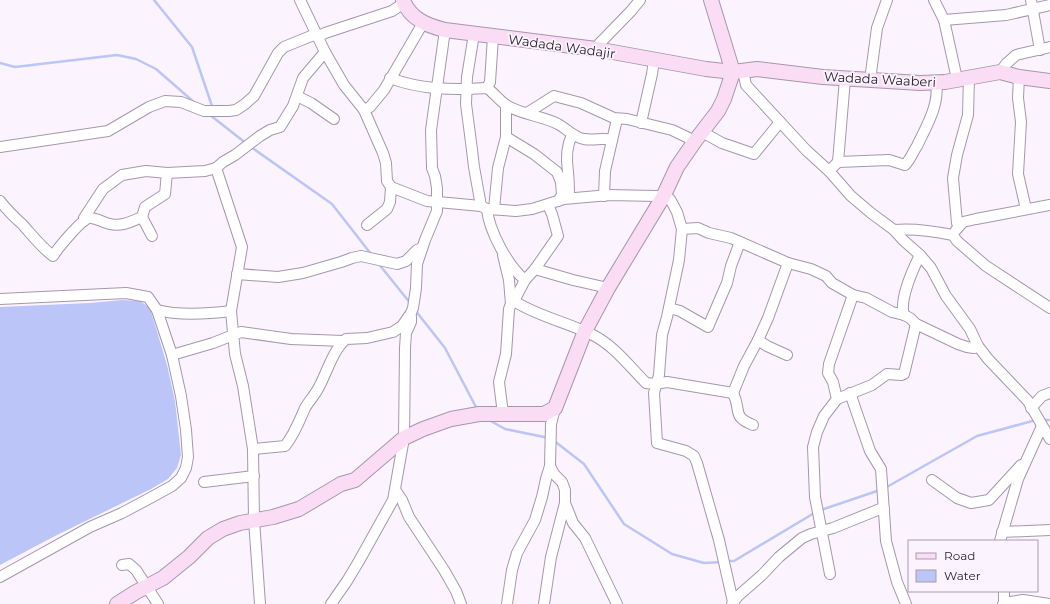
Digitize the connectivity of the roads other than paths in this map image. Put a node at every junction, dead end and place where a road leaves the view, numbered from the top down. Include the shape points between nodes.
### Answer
1 (300, 0) edge
2 (640, 0) edge
3 (711, 0) edge
4 (887, 0) edge
5 (934, 0) edge
6 (403, 2) edge
7 (1031, 5) edge
8 (1050, 5) edge
9 (944, 20) junction
10 (423, 23) junction
11 (445, 30) junction
12 (474, 34) junction
13 (317, 35) junction
14 (493, 37) junction
15 (1050, 47) edge
16 (596, 49) junction
17 (1040, 50) junction
18 (325, 52) junction
19 (654, 60) junction
20 (738, 71) junction
21 (1000, 72) junction
22 (1019, 77) junction
23 (390, 78) junction
24 (963, 78) junction
25 (845, 79) junction
26 (870, 80) junction
27 (1050, 81) edge
28 (936, 82) junction
29 (437, 88) junction
30 (487, 88) junction
31 (466, 90) junction
32 (297, 96) junction
33 (506, 105) junction
34 (364, 110) junction
35 (527, 113) junction
36 (334, 119) dead end
37 (617, 119) junction
38 (780, 122) junction
39 (641, 123) junction
40 (572, 135) junction
41 (699, 136) junction
42 (506, 137) junction
43 (612, 140) junction
44 (0, 147) edge
45 (838, 162) junction
46 (216, 168) junction
47 (829, 171) junction
48 (167, 173) junction
49 (391, 187) junction
50 (604, 196) junction
51 (663, 197) junction
52 (569, 198) junction
53 (0, 201) edge
54 (558, 201) junction
55 (438, 203) junction
56 (548, 205) junction
57 (1050, 205) edge
58 (487, 208) junction
59 (1026, 209) junction
60 (142, 217) junction
61 (84, 221) junction
62 (368, 225) dead end
63 (959, 225) junction
64 (682, 229) junction
65 (894, 230) junction
66 (952, 235) junction
67 (152, 236) dead end
68 (740, 242) junction
69 (422, 248) junction
70 (502, 249) junction
71 (920, 255) junction
72 (788, 263) junction
73 (535, 269) junction
74 (237, 274) junction
75 (525, 280) junction
76 (608, 288) junction
77 (853, 295) junction
78 (0, 299) edge
79 (512, 302) junction
80 (669, 308) junction
81 (1050, 308) edge
82 (157, 310) junction
83 (231, 311) junction
84 (411, 313) junction
85 (904, 315) junction
86 (916, 324) junction
87 (585, 331) junction
88 (233, 335) junction
89 (758, 340) junction
90 (343, 341) junction
91 (978, 346) junction
92 (172, 355) junction
93 (788, 355) dead end
94 (656, 384) junction
95 (850, 392) junction
96 (733, 393) junction
97 (1050, 393) edge
98 (837, 399) junction
99 (555, 408) junction
100 (1031, 408) junction
101 (502, 414) junction
102 (753, 425) dead end
103 (1042, 426) junction
104 (404, 438) junction
105 (1050, 439) edge
106 (253, 449) junction
107 (1027, 458) junction
108 (550, 466) junction
109 (254, 476) junction
110 (932, 480) dead end
111 (204, 482) dead end
112 (396, 491) junction
113 (565, 503) junction
114 (884, 509) junction
115 (254, 520) junction
116 (1050, 530) edge
117 (822, 531) junction
118 (1001, 537) edge
119 (122, 565) dead end
120 (830, 574) dead end
121 (0, 577) edge
122 (146, 587) junction
123 (1004, 592) edge
124 (732, 603) edge
125 (1004, 603) edge
126 (117, 604) edge
127 (158, 604) edge
128 (260, 604) edge
129 (331, 604) edge
130 (461, 604) edge
131 (506, 604) edge
132 (544, 604) edge
133 (617, 604) edge
134 (906, 604) edge
135 (1050, 604) edge

1 - 13 street
2 - 16 street
3 - 20 street
4 - 26 street via 876,32
5 - 9 street
6 - 10 street, Wadada Wadajir
6 - 13 street via 392,11
7 - 8 street
7 - 9 street via 1006,15
7 - 17 street
9 - 24 street
10 - 11 street, Wadada Wadajir
10 - 23 street
11 - 12 street, Wadada Wadajir
11 - 29 street
12 - 14 street, Wadada Wadajir
12 - 31 street
13 - 18 street
13 - 44 street via 284,47 254,96 236,110 204,111 181,102 165,101 148,107 108,131
14 - 16 street, Wadada Wadajir
14 - 30 street via 490,82
15 - 17 street
16 - 19 street, Wadada Wadajir
17 - 21 street via 1016,55
18 - 32 street via 303,78
18 - 34 street via 344,85
19 - 20 street, Wadada Wadajir via 706,69
19 - 39 street
20 - 25 street, Wadada Waaberi via 757,69
20 - 38 street via 746,85
20 - 41 street via 718,111
21 - 22 street, Wadada Waaberi
21 - 24 street, Wadada Waaberi
22 - 27 street, Wadada Waaberi
22 - 59 street via 1021,122 1018,174
23 - 29 street via 412,86
23 - 34 street via 370,108
24 - 28 street, Wadada Waaberi
24 - 63 street via 968,115 953,178
25 - 26 street, Wadada Waaberi
25 - 45 street
26 - 28 street, Wadada Waaberi
28 - 45 street via 934,109 905,165 889,160
29 - 31 street
29 - 55 street via 431,130 432,168
30 - 31 street
30 - 33 street
31 - 58 street via 468,123
32 - 36 street
32 - 46 street via 280,127 260,136
33 - 35 street
33 - 42 street
34 - 49 street via 383,154
35 - 37 street via 554,96 581,103
35 - 40 street via 548,119 566,128
37 - 39 street
37 - 43 street
38 - 41 street via 754,154
38 - 47 street
39 - 41 street
40 - 43 street via 584,140
40 - 52 street via 566,159
41 - 51 street via 677,167
42 - 54 street via 557,172 562,195
42 - 58 street
43 - 50 street via 605,171
45 - 47 street
46 - 48 street via 197,172
46 - 74 street via 242,247
47 - 65 street via 851,196
48 - 60 street via 165,194 145,207
48 - 61 street via 146,171 122,175 103,189
49 - 55 street
49 - 62 street via 387,209
50 - 51 street
50 - 52 street
51 - 64 street via 670,199
51 - 76 street
52 - 54 street
53 - 61 street via 53,256
54 - 56 street
55 - 58 street
55 - 69 street
56 - 58 street via 516,211
56 - 73 street via 558,236
57 - 59 street
58 - 70 street via 490,225
59 - 63 street via 976,218
60 - 61 street via 119,225 95,218
60 - 67 street
63 - 66 street
64 - 68 street via 698,228
64 - 80 street via 679,260
65 - 66 street via 923,230
65 - 71 street
66 - 81 street via 986,266
68 - 72 street
68 - 80 street via 708,327 680,310
69 - 74 street via 406,261 397,264 361,256 303,273 278,277
69 - 84 street via 417,264 415,299
70 - 75 street
70 - 79 street
71 - 85 street via 906,289
71 - 91 street via 970,329
72 - 77 street via 819,272
72 - 89 street
73 - 75 street
73 - 76 street
74 - 83 street
75 - 79 street
76 - 87 street
77 - 85 street
77 - 98 street via 829,364 828,373
78 - 82 street via 126,293 148,297
79 - 87 street
79 - 101 street via 509,309 506,354 499,382
80 - 94 street via 662,335
82 - 83 street via 167,313
82 - 92 street
83 - 88 street
84 - 90 street via 402,326 393,332
84 - 104 street via 405,348
85 - 86 street
86 - 91 street via 958,344 967,347
86 - 95 street via 904,374 887,374 872,385
87 - 94 street via 614,349 646,383
87 - 99 street
88 - 90 street via 246,332 291,339
88 - 92 street via 213,344
88 - 106 street via 234,354 243,386
89 - 93 street
89 - 96 street
90 - 106 street via 287,444
91 - 100 street via 1028,401
92 - 121 street via 181,396 188,457 186,468 180,478 172,486 152,497 90,527
94 - 96 street via 667,382
94 - 124 street via 654,393 657,443 686,451 694,456 719,540
95 - 98 street
95 - 114 street via 870,451 881,469
96 - 102 street via 739,417
97 - 100 street via 1042,396
98 - 117 street via 824,416 813,448 815,497
99 - 101 street via 544,414
99 - 108 street via 551,424
100 - 103 street
101 - 104 street via 479,414 450,420
103 - 105 street
103 - 107 street
104 - 112 street
104 - 115 street via 355,480 341,484 299,509
106 - 109 street
107 - 110 street via 989,500 971,503 957,498
107 - 118 street
108 - 113 street via 562,482
108 - 131 street via 535,520 517,553
109 - 111 street
109 - 115 street
112 - 129 street via 359,561
112 - 130 street via 409,517 444,570
113 - 132 street via 551,557
113 - 133 street via 573,523 585,538
114 - 117 street
114 - 134 street via 886,541
115 - 122 street via 223,529 208,538 164,578
115 - 128 street
116 - 118 street
117 - 120 street
117 - 124 street via 802,538
119 - 122 street via 129,564 136,570
122 - 126 street
122 - 127 street
123 - 125 street
125 - 135 street via 1023,600

